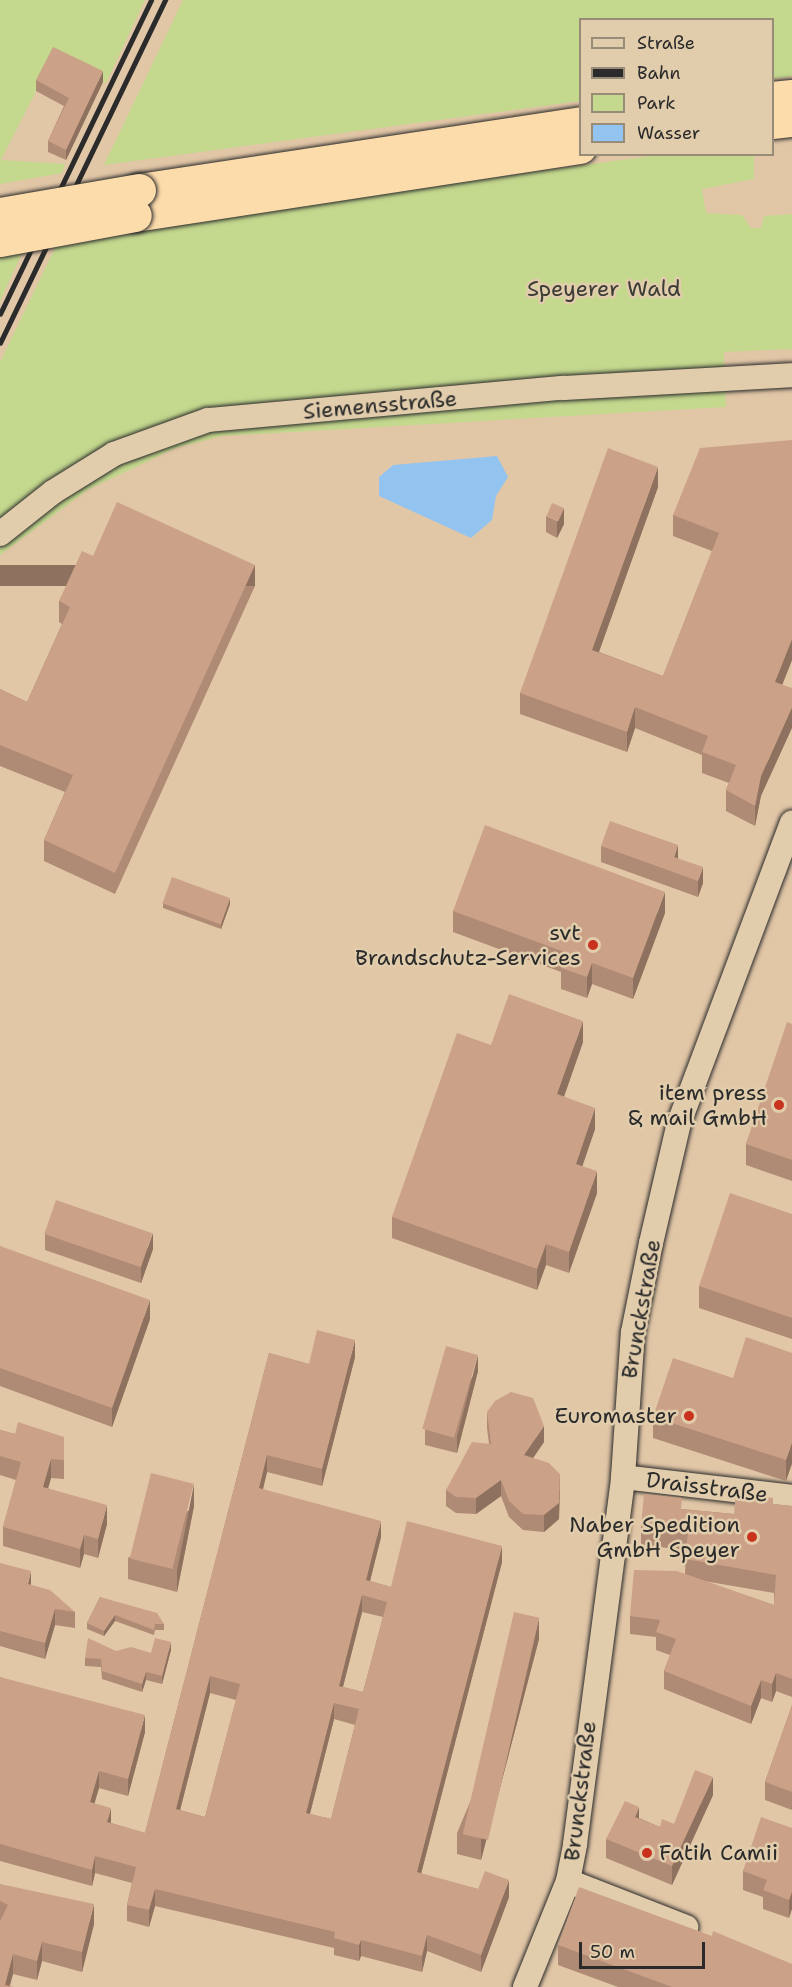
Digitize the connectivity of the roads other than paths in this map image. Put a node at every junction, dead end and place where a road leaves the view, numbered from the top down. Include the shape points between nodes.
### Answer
1 (792, 96) edge
2 (774, 98) edge
3 (792, 120) edge
4 (774, 122) edge
5 (579, 123) edge
6 (579, 147) edge
7 (137, 202) junction
8 (0, 214) edge
9 (0, 240) edge
10 (792, 375) edge
11 (0, 534) edge
12 (792, 823) edge
13 (623, 1477) junction
14 (792, 1497) edge
15 (568, 1881) junction
16 (714, 1938) edge
17 (525, 1987) edge

1 - 2 highway
3 - 4 highway
5 - 7 highway
6 - 7 highway
7 - 8 highway, bridge
7 - 9 highway, bridge
10 - 11 street, Siemensstraße via 208,420 114,454 53,492
12 - 13 street, Brunckstraße via 679,1123 633,1332
13 - 14 street, Draisstraße
13 - 15 street, Brunckstraße
15 - 16 street
15 - 17 street, Brunckstraße

